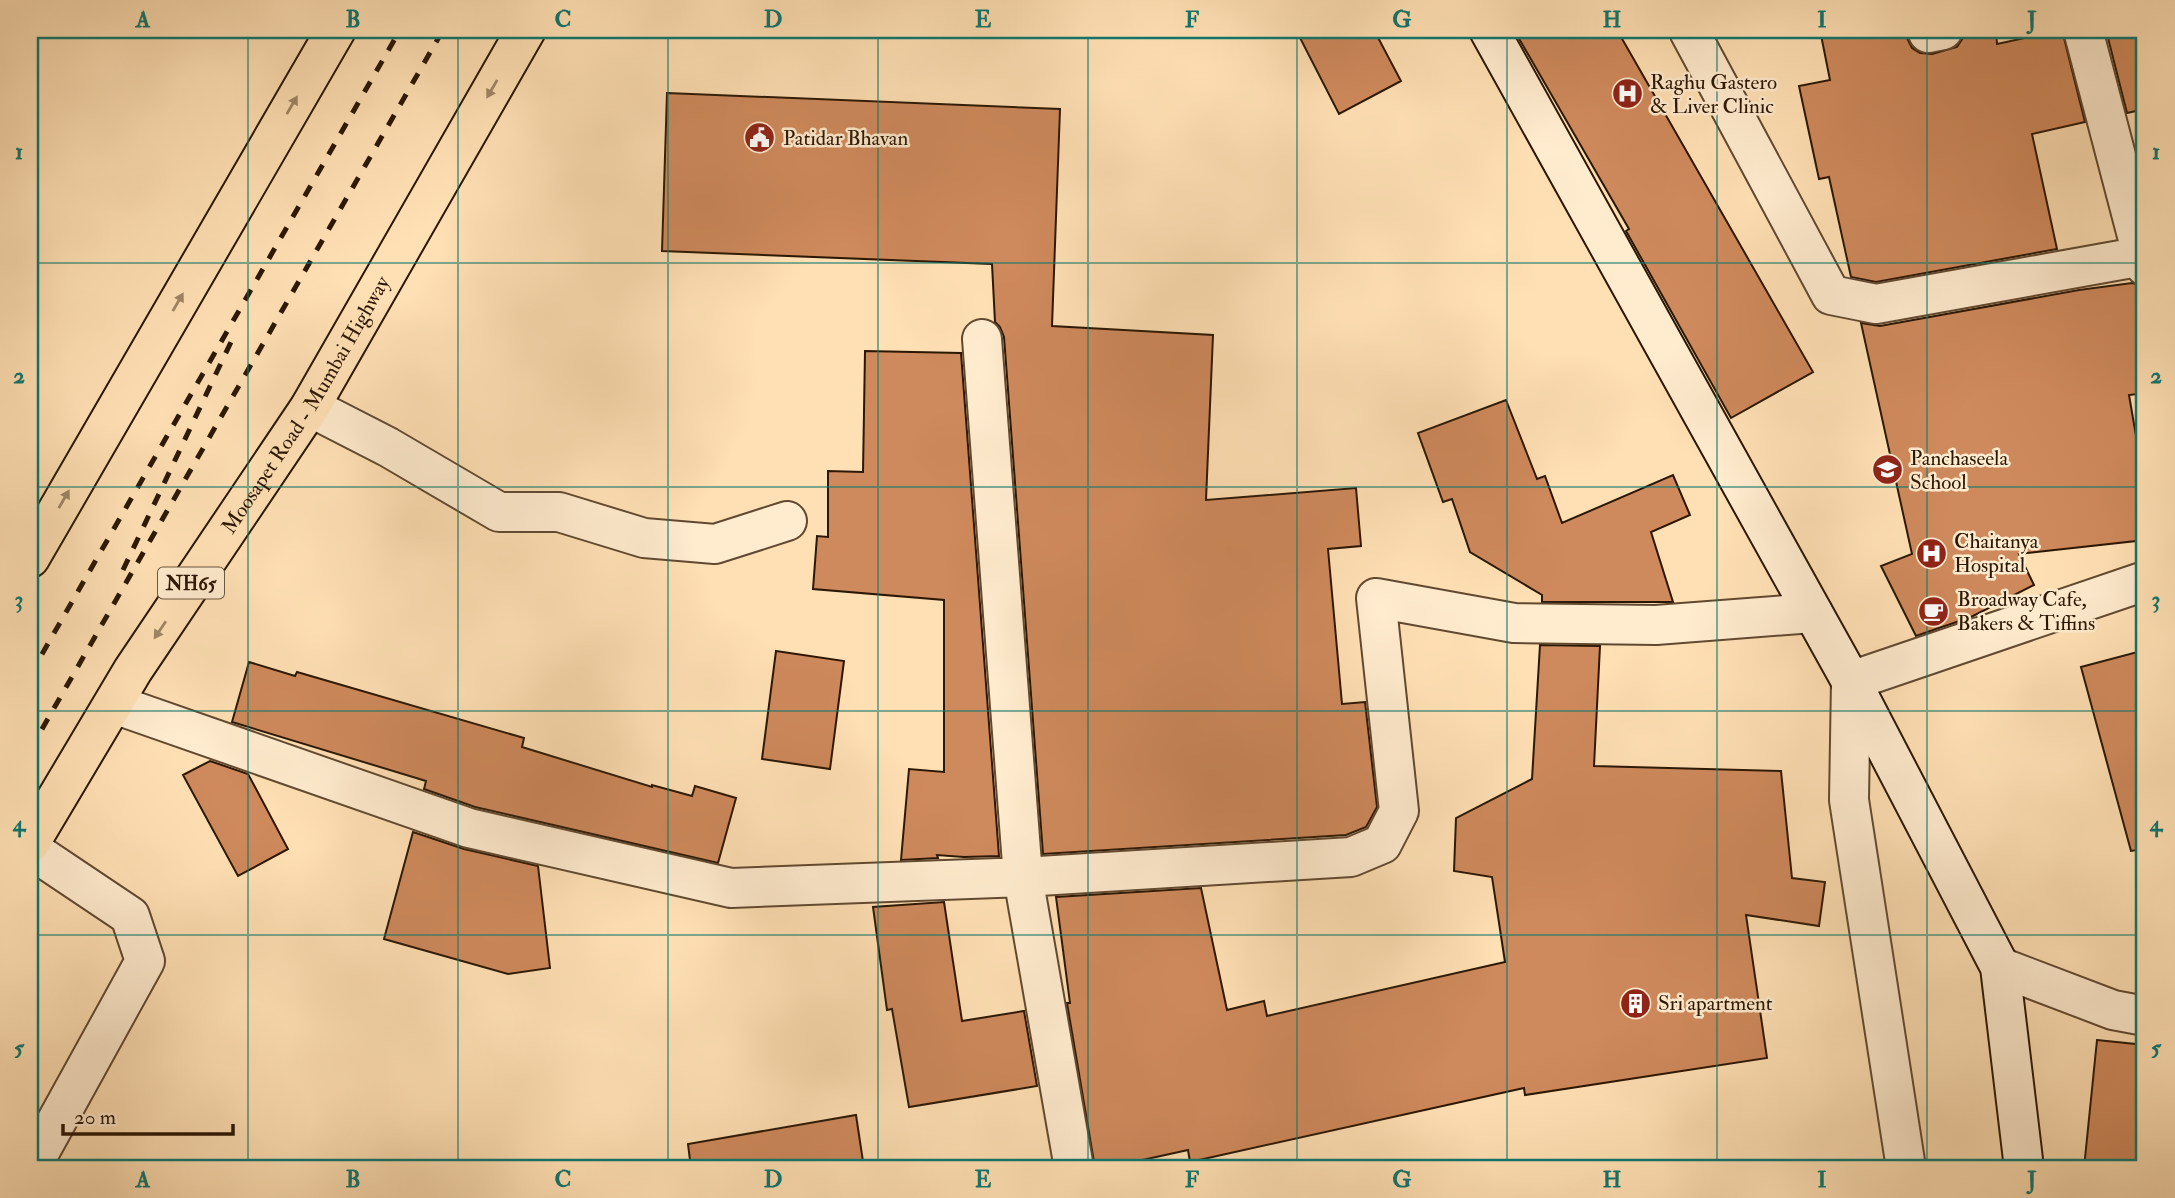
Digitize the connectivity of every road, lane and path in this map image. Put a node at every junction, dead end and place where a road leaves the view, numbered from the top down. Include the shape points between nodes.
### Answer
1 (336, 30) edge
2 (526, 30) edge
3 (1489, 30) edge
4 (2083, 30) edge
5 (1689, 31) edge
6 (2145, 258) edge
7 (982, 339) dead end
8 (310, 407) junction
9 (787, 521) dead end
10 (30, 558) edge
11 (2145, 581) edge
12 (1813, 613) junction
13 (1851, 681) junction
14 (114, 704) junction
15 (30, 843) edge
16 (30, 849) edge
17 (1023, 877) junction
18 (2000, 967) junction
19 (2145, 1016) edge
20 (32, 1167) edge
21 (1074, 1168) edge
22 (1906, 1168) edge
23 (2024, 1168) edge

10 -> 1 highway
2 -> 8 highway, Moosapet Road - Mumbai Highway / NH65
3 - 12 street
4 - 6 street
5 - 6 street via 1831,295 1876,304
7 - 17 street
8 - 9 street via 499,512 559,512 644,538 715,544
8 -> 14 highway, Moosapet Road - Mumbai Highway / NH65
11 - 13 street
12 - 13 street
12 - 17 street via 1656,625 1514,623 1376,598 1399,811 1382,844 1351,857
13 - 18 street
13 - 22 street via 1849,800
14 - 15 highway, Moosapet Road - Mumbai Highway / NH65
14 - 17 street via 469,828 730,888
16 - 20 street via 130,916 145,961
17 - 21 street
18 - 19 street via 2113,1010
18 - 23 street

